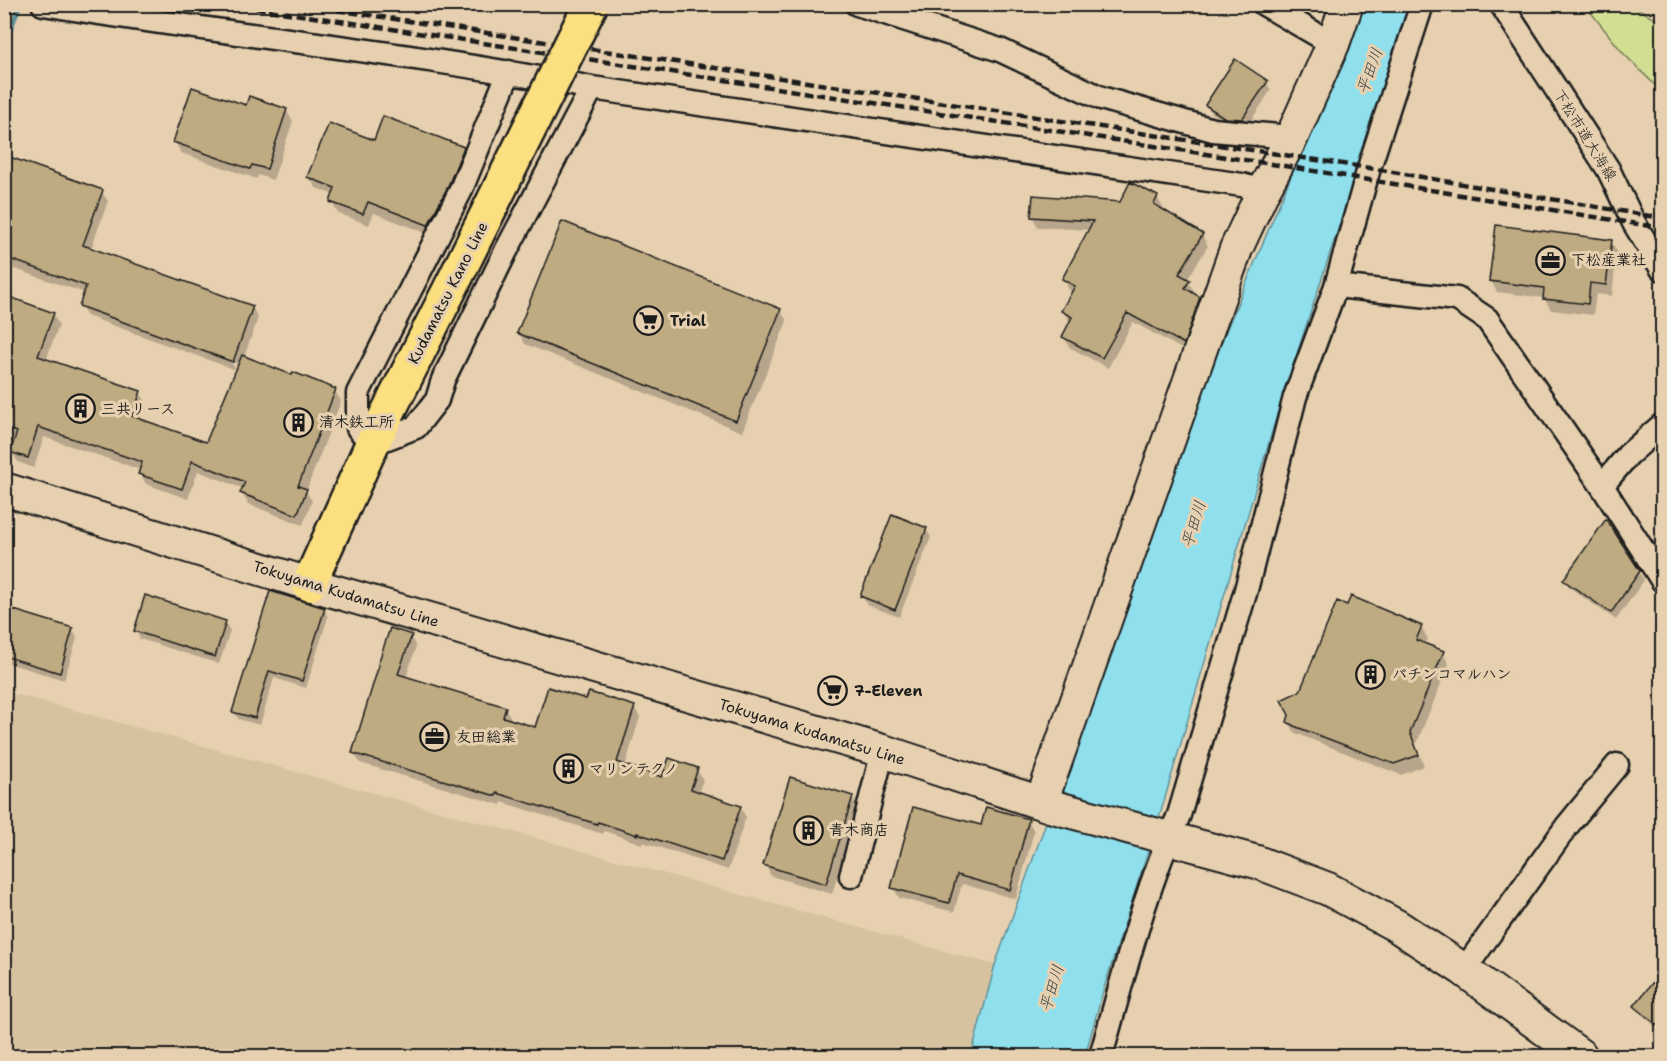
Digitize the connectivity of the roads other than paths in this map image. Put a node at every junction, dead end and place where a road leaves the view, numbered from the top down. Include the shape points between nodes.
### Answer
1 (43, 4) edge
2 (591, 4) edge
3 (857, 4) edge
4 (1264, 4) edge
5 (1347, 4) edge
6 (1422, 4) edge
7 (1501, 4) edge
8 (1333, 44) junction
9 (509, 72) junction
10 (592, 88) junction
11 (1291, 139) junction
12 (1263, 191) junction
13 (1662, 268) edge
14 (1336, 286) junction
15 (1662, 425) edge
16 (372, 444) junction
17 (1602, 486) junction
18 (4, 489) edge
19 (1662, 580) edge
20 (309, 584) junction
21 (883, 752) junction
22 (1617, 765) dead end
23 (1045, 805) junction
24 (1166, 837) junction
25 (852, 876) dead end
26 (1464, 970) junction
27 (1101, 1056) edge
28 (1581, 1056) edge

1 - 9 street
2 - 16 main road, Kudamatsu Kano Line, bridge
3 - 11 street via 1000,50 1101,98 1213,130
4 - 8 street
5 - 8 main road
6 - 14 street
7 - 13 street, 下松市道大海線 via 1608,169 1634,223
8 - 11 main road
9 - 10 street
9 - 16 street via 460,192 358,393 358,428
10 - 12 street
10 - 16 street via 506,251 437,399 416,427
11 - 12 main road
12 - 23 main road via 1236,249
14 - 17 street via 1457,299 1487,319
14 - 24 street via 1294,397 1246,590 1179,815
15 - 17 street via 1628,455
16 - 20 main road, Kudamatsu Kano Line
17 - 19 street
18 - 20 main road, Tokuyama Kudamatsu Line
20 - 21 main road, Tokuyama Kudamatsu Line
21 - 23 main road, Tokuyama Kudamatsu Line
21 - 25 street
22 - 26 street via 1567,826
23 - 24 main road, Tokuyama Kudamatsu Line
24 - 26 main road, Tokuyama Kudamatsu Line via 1257,862 1328,889 1397,926
24 - 27 street
26 - 28 main road, Tokuyama Kudamatsu Line

